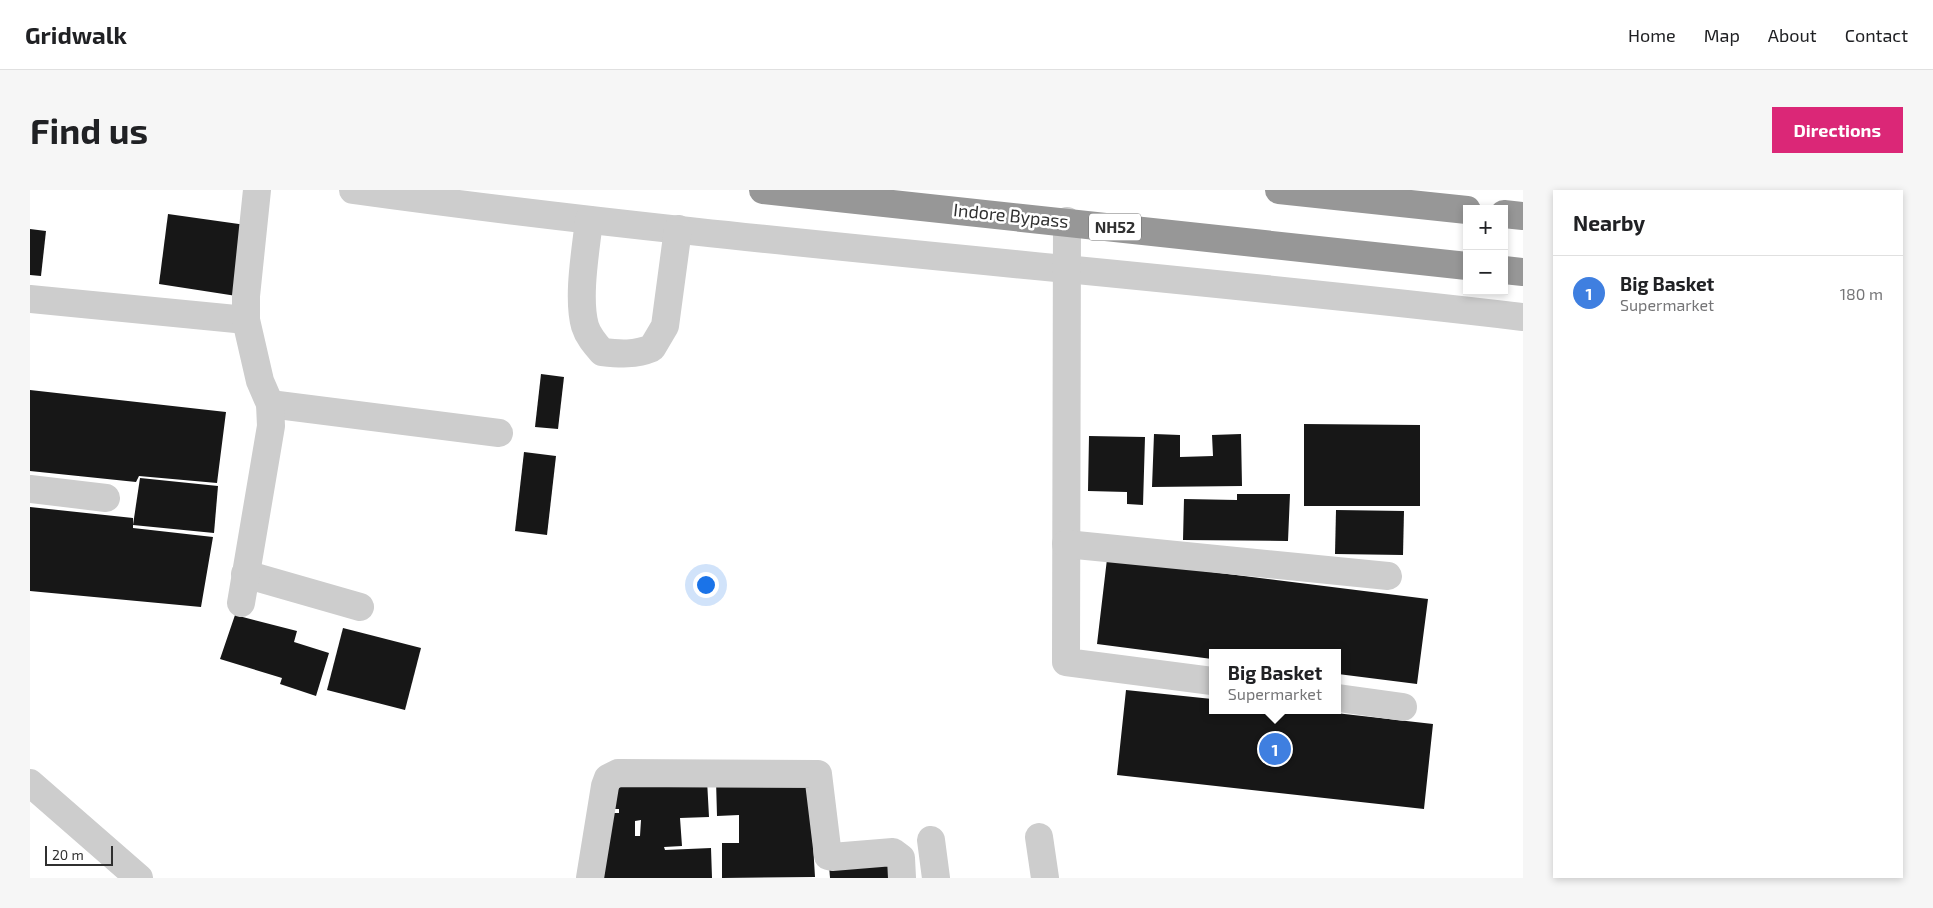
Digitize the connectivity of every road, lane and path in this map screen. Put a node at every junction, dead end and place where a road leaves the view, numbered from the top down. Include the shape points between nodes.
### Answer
1 (257, 190) edge
2 (354, 190) edge
3 (763, 190) edge
4 (1279, 190) edge
5 (1463, 210) edge
6 (1508, 214) edge
7 (1523, 216) edge
8 (589, 220) junction
9 (1067, 221) junction
10 (678, 229) junction
11 (1463, 266) edge
12 (1067, 268) junction
13 (1508, 270) edge
14 (1523, 272) edge
15 (30, 298) edge
16 (1523, 317) edge
17 (246, 320) junction
18 (270, 404) junction
19 (499, 433) dead end
20 (30, 489) edge
21 (106, 498) dead end
22 (1066, 544) junction
23 (245, 574) junction
24 (1388, 576) dead end
25 (241, 603) dead end
26 (360, 608) dead end
27 (1209, 682) edge
28 (1341, 698) edge
29 (1403, 707) dead end
30 (30, 783) edge
31 (1039, 838) dead end
32 (931, 840) dead end
33 (139, 878) edge
34 (590, 878) edge
35 (902, 878) edge
36 (936, 878) edge
37 (1045, 878) edge

1 - 17 street
2 - 8 street
3 - 9 highway, Indore Bypass / NH52
4 - 5 highway
6 - 7 highway
8 - 10 street
8 - 10 street via 582,290 585,325 602,352 620,354 652,348 665,326
9 - 11 highway, Indore Bypass / NH52
9 - 12 street
10 - 12 street
12 - 16 street via 1352,296
12 - 22 street
13 - 14 highway
15 - 17 street
17 - 18 street via 260,381
18 - 19 street
18 - 23 street via 271,426
20 - 21 street
22 - 24 street
22 - 27 street via 1066,662
23 - 25 street
23 - 26 street
28 - 29 street
30 - 33 street
31 - 37 street
32 - 36 street
34 - 35 street via 605,786 608,778 618,773 818,774 828,856 893,852 901,858

